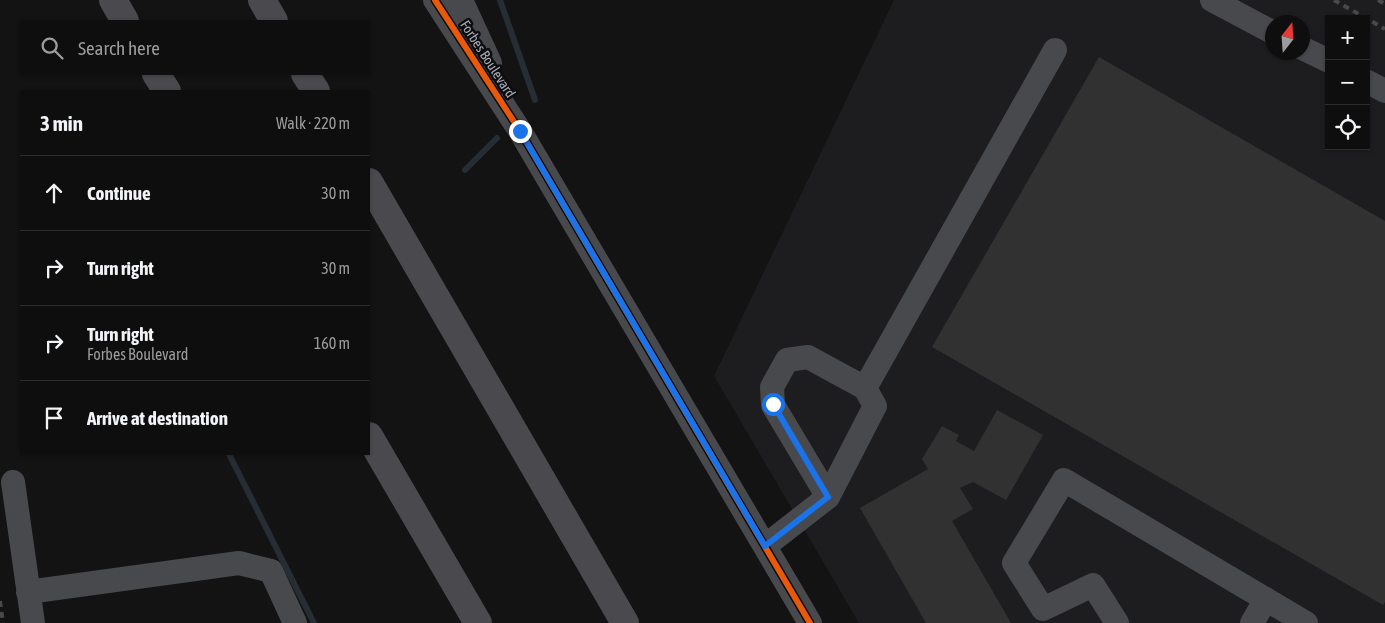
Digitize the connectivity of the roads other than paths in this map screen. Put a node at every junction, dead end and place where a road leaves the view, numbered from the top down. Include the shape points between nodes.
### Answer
1 (113, 0) edge
2 (262, 0) edge
3 (435, 0) edge
4 (461, 0) edge
5 (1212, 0) edge
6 (124, 20) edge
7 (273, 20) edge
8 (1265, 28) edge
9 (1055, 50) dead end
10 (1310, 52) edge
11 (1327, 60) edge
12 (157, 75) edge
13 (306, 75) edge
14 (1370, 83) edge
15 (166, 90) edge
16 (315, 90) edge
17 (1385, 91) edge
18 (520, 131) junction
19 (370, 184) edge
20 (865, 388) junction
21 (370, 438) edge
22 (13, 482) dead end
23 (828, 497) junction
24 (765, 546) junction
25 (28, 592) junction
26 (1266, 599) junction
27 (33, 623) edge
28 (295, 623) edge
29 (478, 623) edge
30 (625, 623) edge
31 (810, 623) edge
32 (1117, 623) edge
33 (1252, 623) edge
34 (1306, 623) edge

1 - 6 highway
2 - 7 highway
3 - 18 street, Forbes Boulevard
4 - 18 street, Forbes Boulevard
5 - 8 street
9 - 20 street
10 - 11 street
12 - 15 highway
13 - 16 highway
14 - 17 street
18 - 24 street, Forbes Boulevard
19 - 30 highway
20 - 23 street via 875,406
20 - 23 street via 808,357 787,360 772,387 773,404
21 - 29 highway
22 - 25 street
23 - 24 street
24 - 31 street, Forbes Boulevard
25 - 27 street
25 - 28 street via 239,563 271,571
26 - 32 street via 1064,480 1014,563 1043,609 1093,585
26 - 33 street
26 - 34 street

